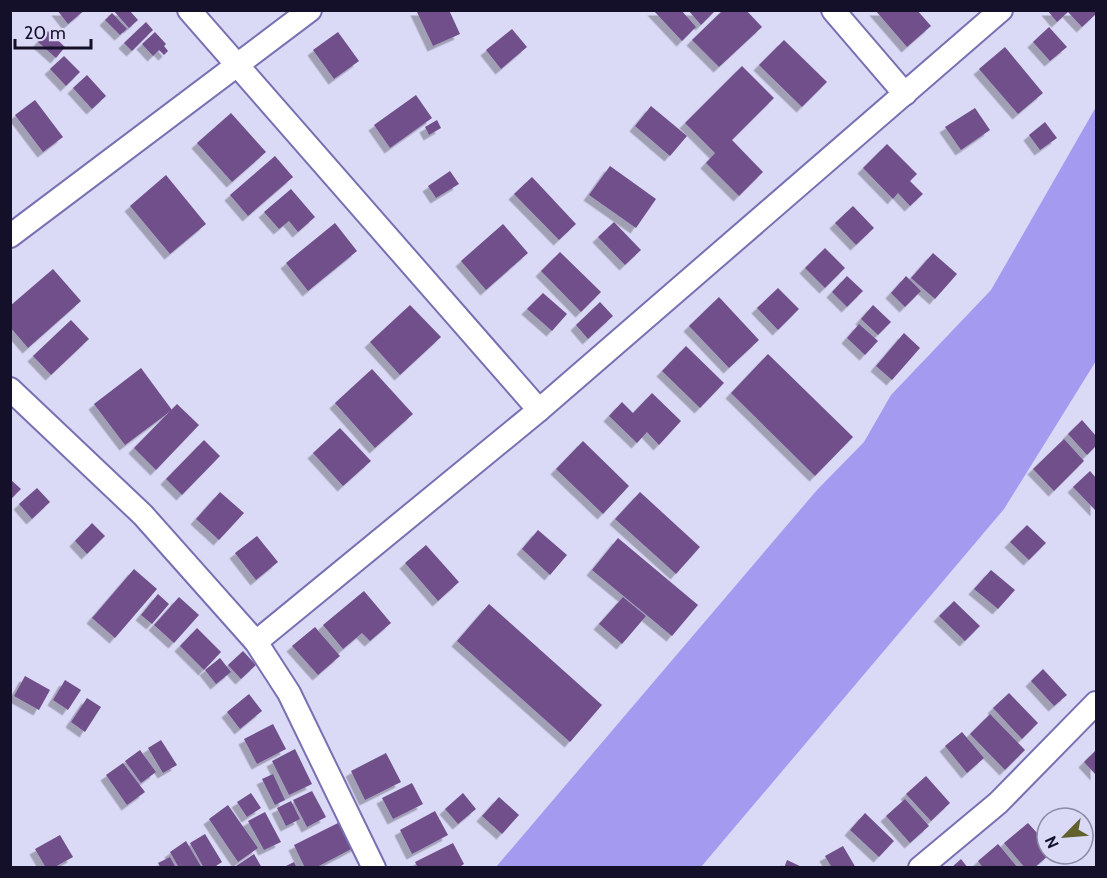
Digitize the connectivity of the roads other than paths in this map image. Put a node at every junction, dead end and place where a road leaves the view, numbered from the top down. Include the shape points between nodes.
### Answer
1 (189, 10) edge
2 (310, 10) edge
3 (833, 10) edge
4 (1001, 10) edge
5 (236, 65) junction
6 (905, 94) junction
7 (10, 236) edge
8 (10, 389) edge
9 (539, 410) junction
10 (256, 642) junction
11 (1096, 703) edge
12 (374, 867) edge
13 (920, 867) edge

1 - 5 street
2 - 5 street
3 - 6 street
4 - 6 street
5 - 7 street
5 - 9 street
6 - 9 street
8 - 10 street via 143,515
9 - 10 street
10 - 12 street via 289,693
11 - 13 street via 998,803

